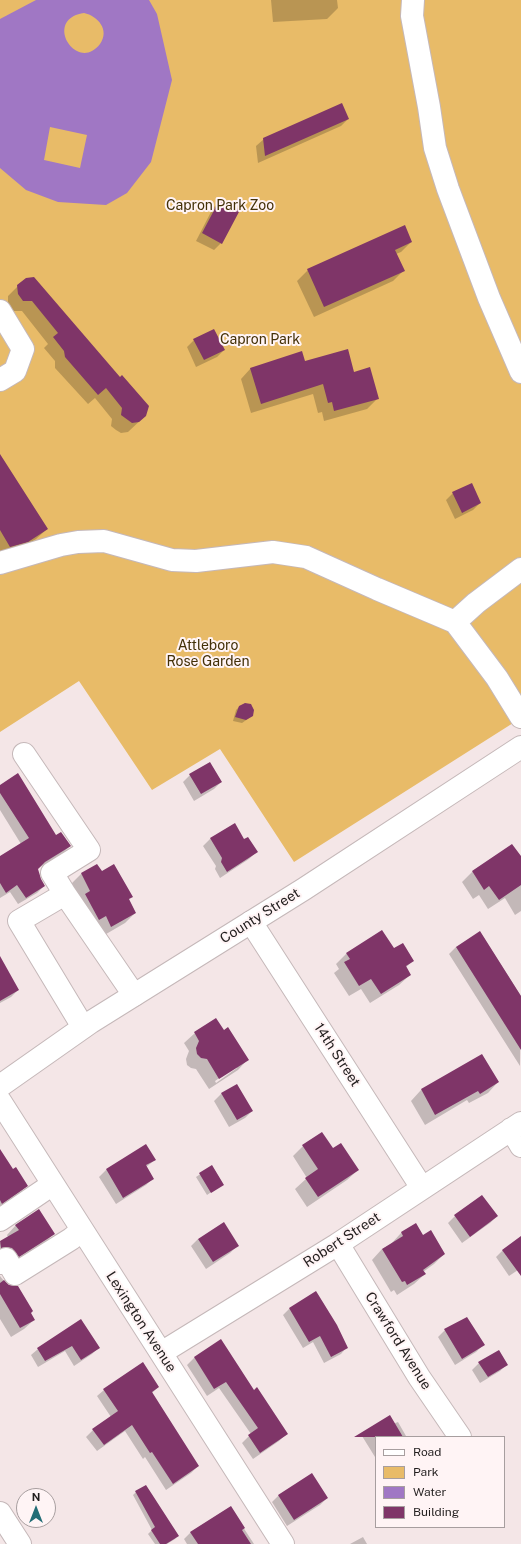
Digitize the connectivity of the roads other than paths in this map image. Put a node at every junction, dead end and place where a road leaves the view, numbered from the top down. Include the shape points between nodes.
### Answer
1 (413, 0) edge
2 (0, 311) edge
3 (521, 372) edge
4 (0, 380) edge
5 (0, 563) edge
6 (521, 569) edge
7 (455, 622) junction
8 (521, 717) edge
9 (24, 754) dead end
10 (519, 754) edge
11 (65, 894) junction
12 (251, 922) junction
13 (134, 995) junction
14 (83, 1027) junction
15 (3, 1078) edge
16 (0, 1100) edge
17 (518, 1133) edge
18 (53, 1184) junction
19 (422, 1188) junction
20 (0, 1220) edge
21 (82, 1230) junction
22 (338, 1244) junction
23 (0, 1263) edge
24 (161, 1353) junction
25 (459, 1436) edge
26 (0, 1513) edge
27 (20, 1544) edge
28 (283, 1544) edge

1 - 3 main road via 412,16 435,148 489,298
2 - 4 main road via 23,349 15,371
5 - 7 main road via 61,544 78,542 104,541 172,560 196,561 273,552 306,557
6 - 7 main road via 476,602
7 - 8 main road via 497,678
9 - 11 main road via 89,850 52,873
10 - 12 main road, County Street
11 - 13 main road
11 - 14 main road via 19,921
12 - 13 main road, County Street
12 - 19 main road, 14th Street
13 - 14 main road, County Street
14 - 15 main road, County Street
16 - 18 main road, Lexington Avenue
17 - 19 main road, Robert Street
18 - 20 main road
18 - 21 main road, Lexington Avenue
19 - 22 main road, Robert Street
21 - 23 main road via 15,1274 6,1260
21 - 24 main road, Lexington Avenue
22 - 24 main road, Robert Street
22 - 25 main road, Crawford Avenue via 419,1377
24 - 28 main road, Lexington Avenue
26 - 27 main road

